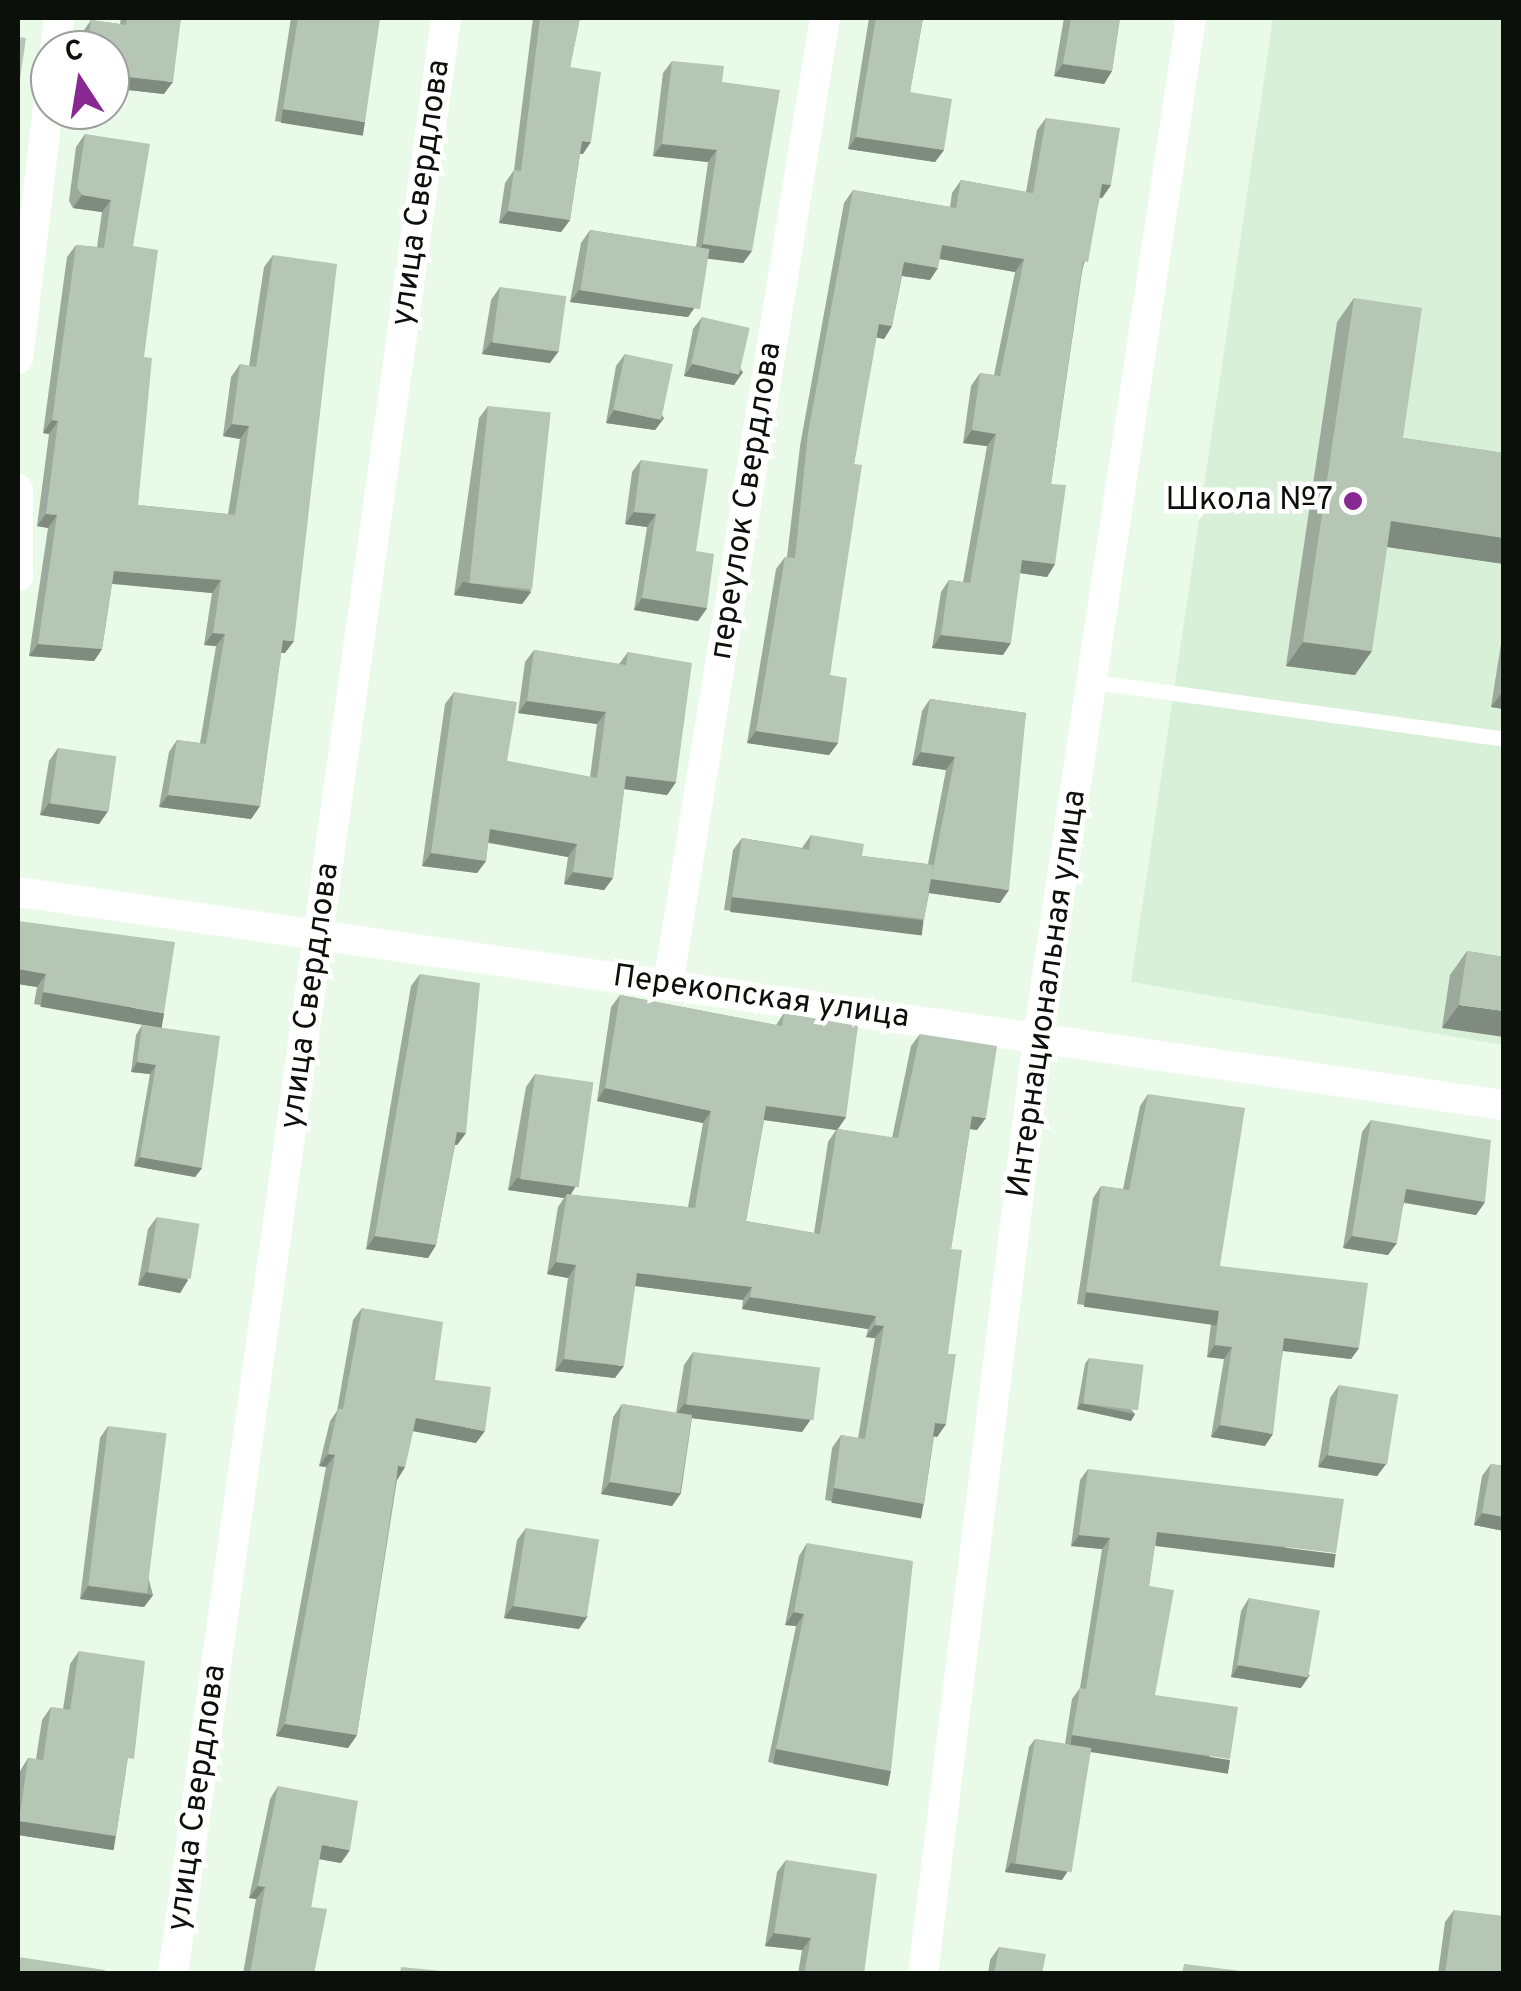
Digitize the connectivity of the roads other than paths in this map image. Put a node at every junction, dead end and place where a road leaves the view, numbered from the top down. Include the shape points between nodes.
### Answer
1 (446, 18) edge
2 (825, 18) edge
3 (1190, 18) edge
4 (45, 130) edge
5 (18, 359) edge
6 (18, 489) edge
7 (18, 577) edge
8 (1095, 682) junction
9 (1504, 738) edge
10 (18, 892) edge
11 (320, 933) junction
12 (668, 984) junction
13 (1038, 1037) junction
14 (1504, 1105) edge
15 (173, 1974) edge
16 (923, 1974) edge

1 - 11 street, улица Свердлова
2 - 12 street, переулок Свердлова
3 - 8 street, Интернациональная улица
4 - 5 street
6 - 7 street
8 - 9 lane
8 - 13 street, Интернациональная улица
10 - 11 street, Перекопская улица
11 - 12 street, Перекопская улица
11 - 15 street, улица Свердлова
12 - 13 street, Перекопская улица
13 - 14 street, Перекопская улица
13 - 16 street, Интернациональная улица

